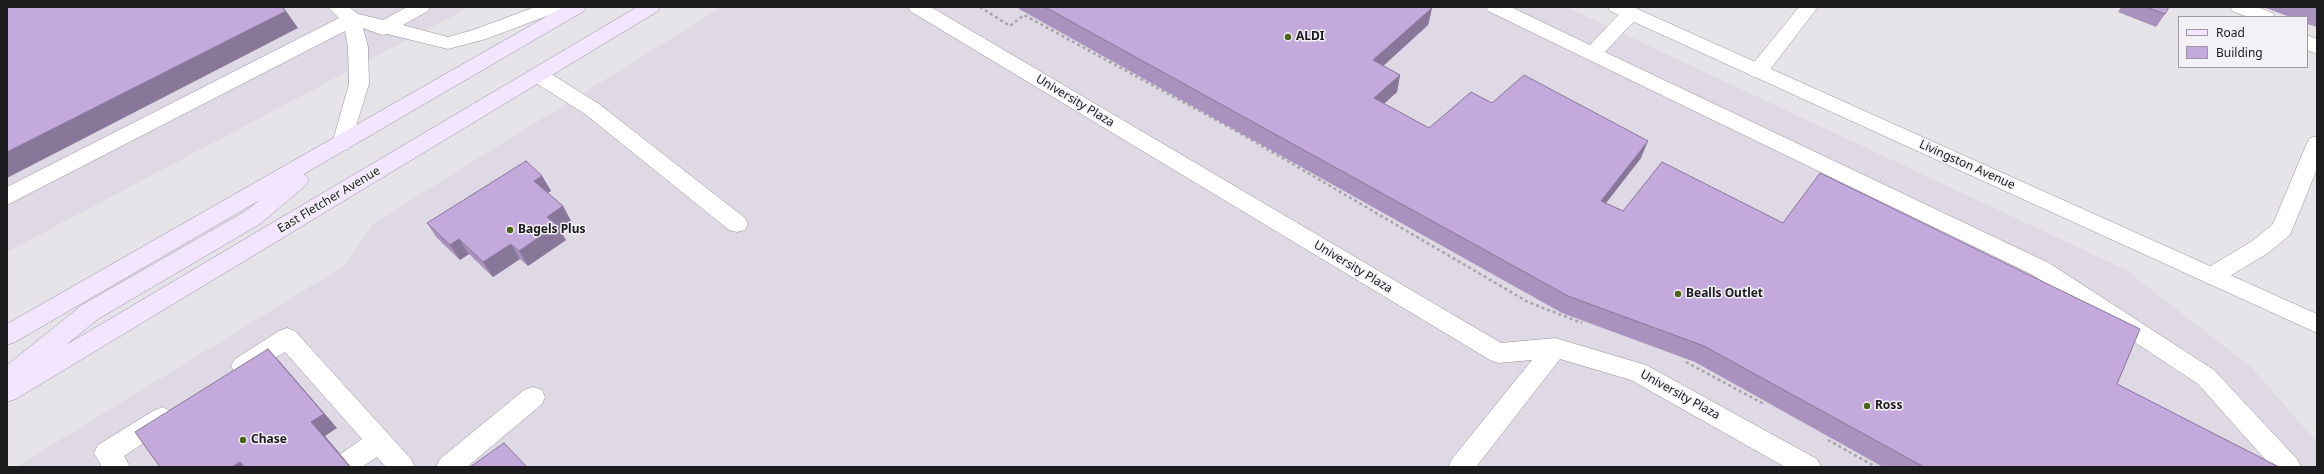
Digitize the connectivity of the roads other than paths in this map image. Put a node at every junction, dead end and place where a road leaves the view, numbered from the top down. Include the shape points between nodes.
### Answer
1 (421, 7) edge
2 (553, 7) edge
3 (577, 7) edge
4 (651, 7) edge
5 (917, 7) edge
6 (1495, 7) edge
7 (1809, 7) edge
8 (2239, 7) edge
9 (1624, 10) edge
10 (344, 13) edge
11 (2263, 16) edge
12 (382, 29) junction
13 (2308, 42) edge
14 (2317, 48) edge
15 (1592, 54) junction
16 (1758, 71) junction
17 (538, 75) junction
18 (342, 144) junction
19 (2317, 144) edge
20 (7, 197) edge
21 (736, 224) dead end
22 (2212, 276) junction
23 (2317, 324) edge
24 (7, 335) edge
25 (1556, 348) junction
26 (227, 376) edge
27 (7, 379) edge
28 (7, 392) edge
29 (533, 397) dead end
30 (180, 406) edge
31 (379, 441) junction
32 (348, 463) edge
33 (117, 467) edge
34 (402, 467) edge
35 (449, 467) edge
36 (1461, 467) edge
37 (1808, 467) edge
38 (2288, 467) edge

1 - 12 street
2 - 12 street via 479,35 448,43
3 - 18 main road
4 - 17 main road, East Fletcher Avenue
5 - 25 street, University Plaza via 1498,353
6 - 15 street
7 - 16 street
8 - 11 street
9 - 15 street
9 - 16 street, Livingston Avenue
10 - 12 street
10 - 18 street via 358,47 359,84
10 - 20 street
13 - 14 street
15 - 38 street via 2041,269 2206,377
16 - 22 street, Livingston Avenue
17 - 21 street via 592,109
17 - 28 main road, East Fletcher Avenue
18 - 24 main road
18 - 27 main road via 252,218 90,312
19 - 22 street via 2282,229 2260,247
22 - 23 street, Livingston Avenue
25 - 36 street
25 - 37 street, University Plaza via 1638,372
26 - 31 street via 287,338
29 - 35 street
30 - 33 street via 107,453
31 - 32 street
31 - 34 street

